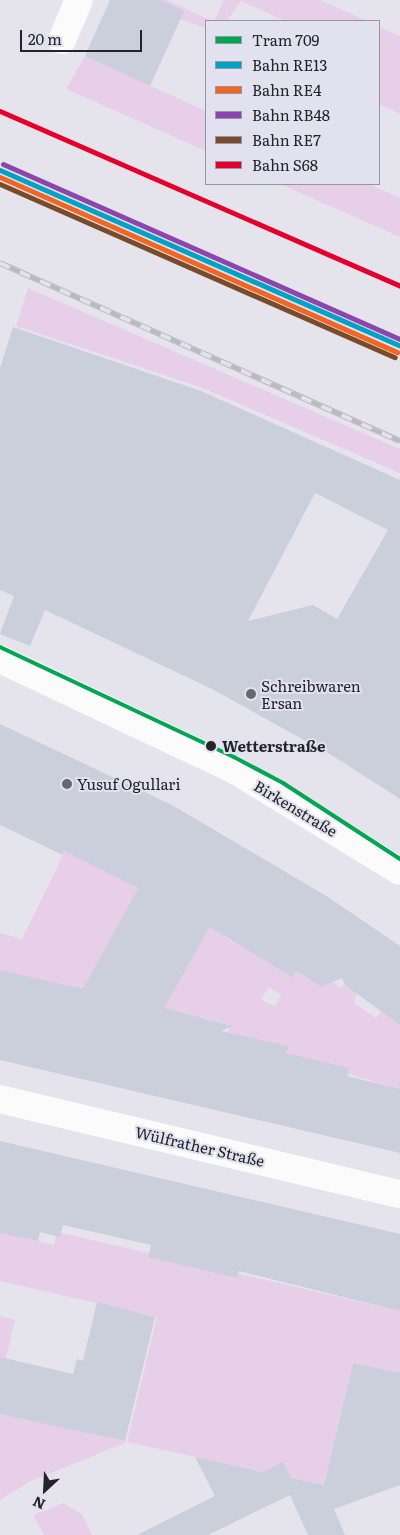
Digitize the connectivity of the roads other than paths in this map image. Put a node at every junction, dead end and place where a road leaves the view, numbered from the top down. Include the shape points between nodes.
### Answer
1 (79, 0) edge
2 (62, 40) dead end
3 (0, 659) edge
4 (400, 871) edge
5 (0, 1099) edge
6 (400, 1194) edge

1 - 2 street
3 - 4 street, Birkenstraße via 235,770
5 - 6 street, Wülfrather Straße

